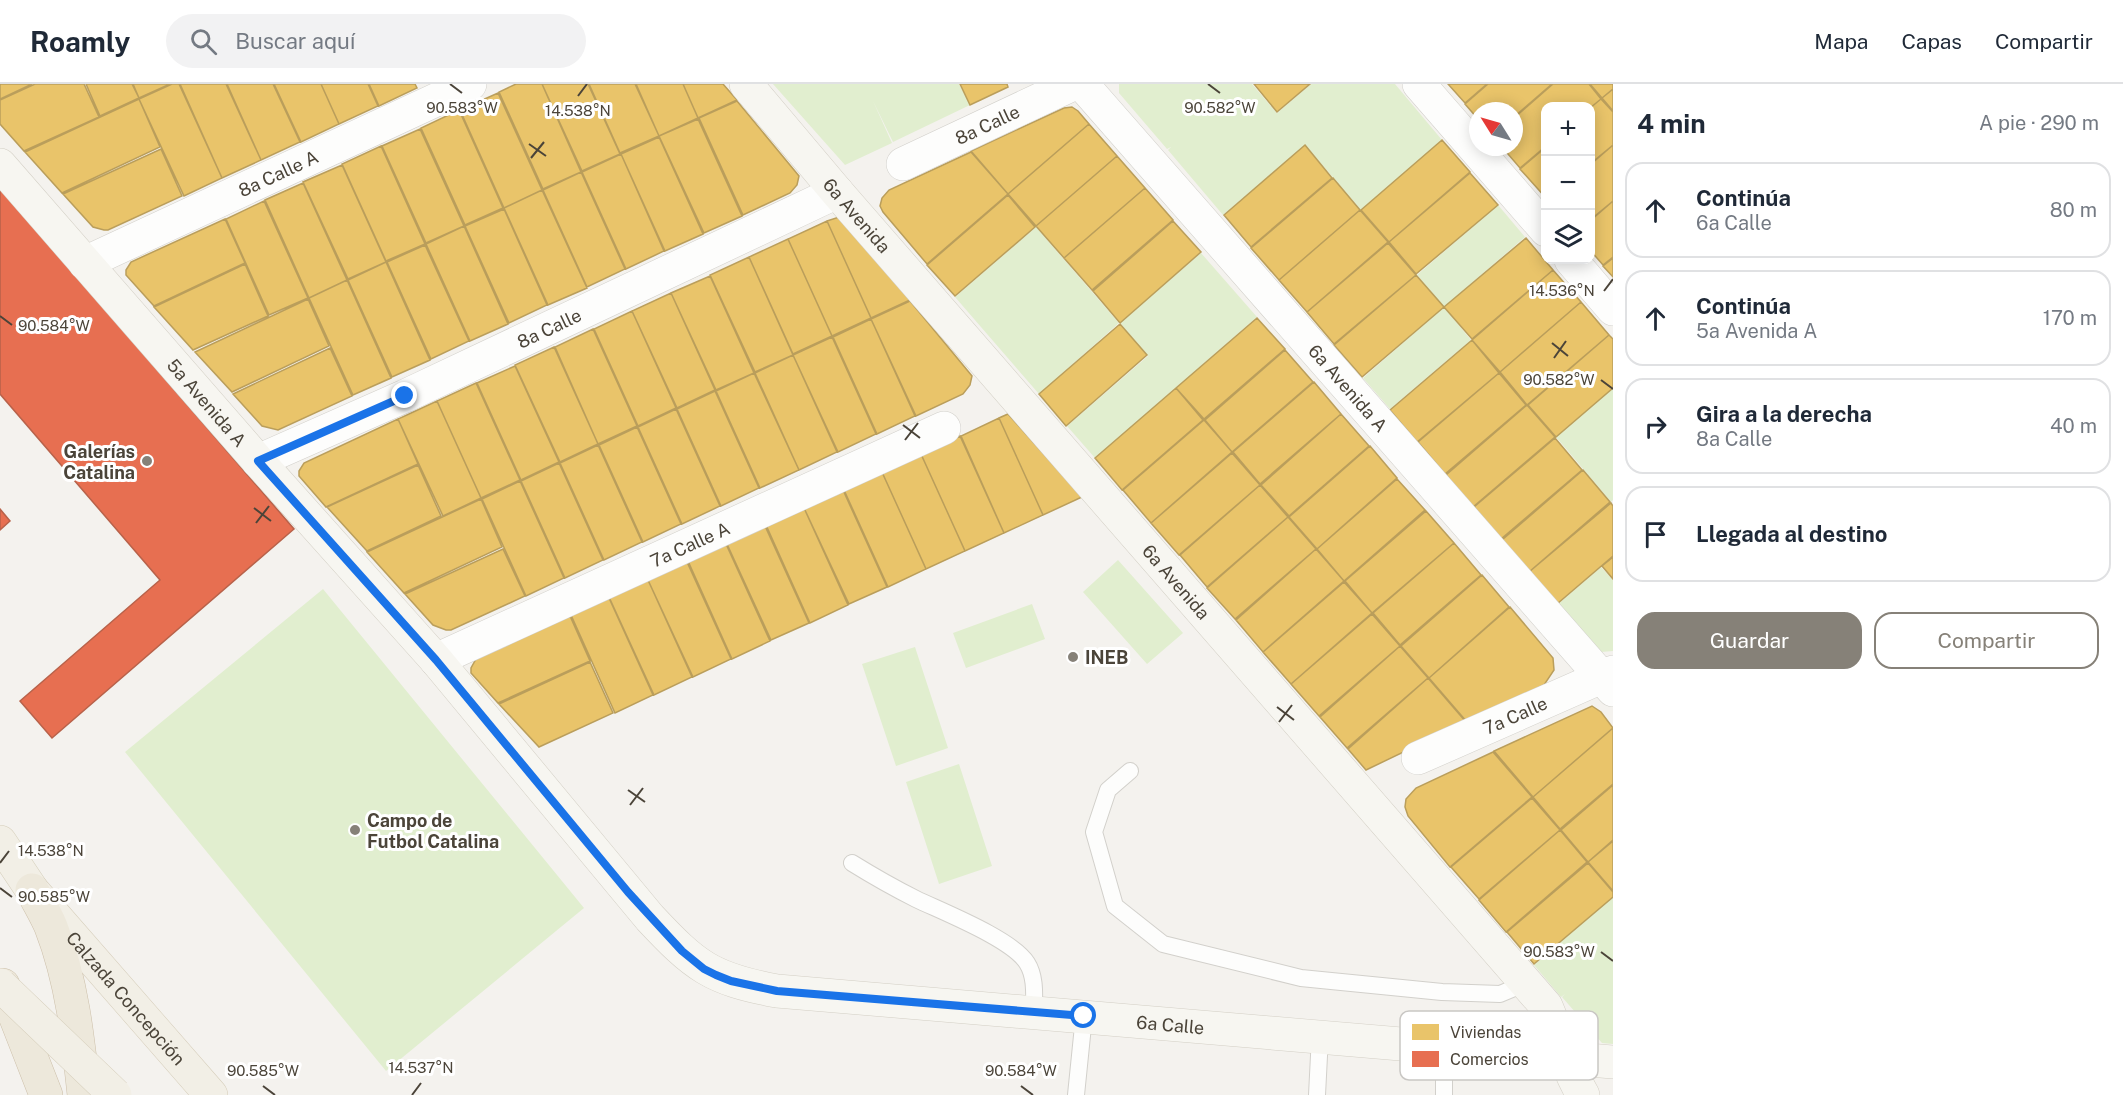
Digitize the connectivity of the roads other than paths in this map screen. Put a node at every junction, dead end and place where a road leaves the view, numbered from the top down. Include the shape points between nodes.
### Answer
1 (470, 84) edge
2 (746, 84) edge
3 (1073, 84) edge
4 (1082, 84) edge
5 (1419, 84) edge
6 (903, 164) dead end
7 (0, 165) edge
8 (837, 192) junction
9 (1541, 225) edge
10 (85, 263) junction
11 (1574, 264) edge
12 (1613, 309) edge
13 (944, 428) dead end
14 (258, 461) junction
15 (436, 660) junction
16 (1609, 680) edge
17 (1418, 758) dead end
18 (1130, 771) dead end
19 (0, 842) edge
20 (852, 863) dead end
21 (32, 890) junction
22 (0, 978) edge
23 (731, 981) joint
24 (1526, 982) junction
25 (0, 985) edge
26 (1548, 1011) edge
27 (1034, 1012) junction
28 (1084, 1016) junction
29 (1320, 1036) junction
30 (1400, 1043) edge
31 (1598, 1061) edge
32 (1613, 1062) edge
33 (1575, 1080) edge
34 (46, 1095) edge
35 (84, 1095) edge
36 (115, 1095) edge
37 (211, 1095) edge
38 (1076, 1095) edge
39 (1317, 1095) edge
40 (1583, 1095) edge

1 - 10 street, 8a Calle A
2 - 8 main road, 6a Avenida
3 - 6 street, 8a Calle
4 - 16 street, 6a Avenida A
5 - 9 street
7 - 10 main road, 5a Avenida A
8 - 14 street, 8a Calle
8 - 24 main road, 6a Avenida
10 - 14 main road, 5a Avenida A
11 - 12 street
13 - 15 street, 7a Calle A
14 - 15 main road, 5a Avenida A
15 - 23 main road, 5a Avenida A via 650,918 693,961
16 - 17 street, 7a Calle
18 - 24 lane via 1108,790 1094,832 1115,906 1163,944 1301,978 1500,994
19 - 21 main road, Calzada Concepción
20 - 27 lane via 1014,950 1031,972
21 - 35 highway via 51,926 63,963 77,1027
21 - 37 main road, Calzada Concepción
22 - 34 highway
23 - 27 main road, 6a Calle via 777,991
24 - 26 main road, 6a Avenida
25 - 36 main road, bridge
27 - 28 main road, 6a Calle
28 - 29 main road, 6a Calle
28 - 38 lane
29 - 30 main road, 6a Calle
29 - 39 lane
31 - 32 main road, 6a Calle
33 - 40 main road, 6a Avenida

